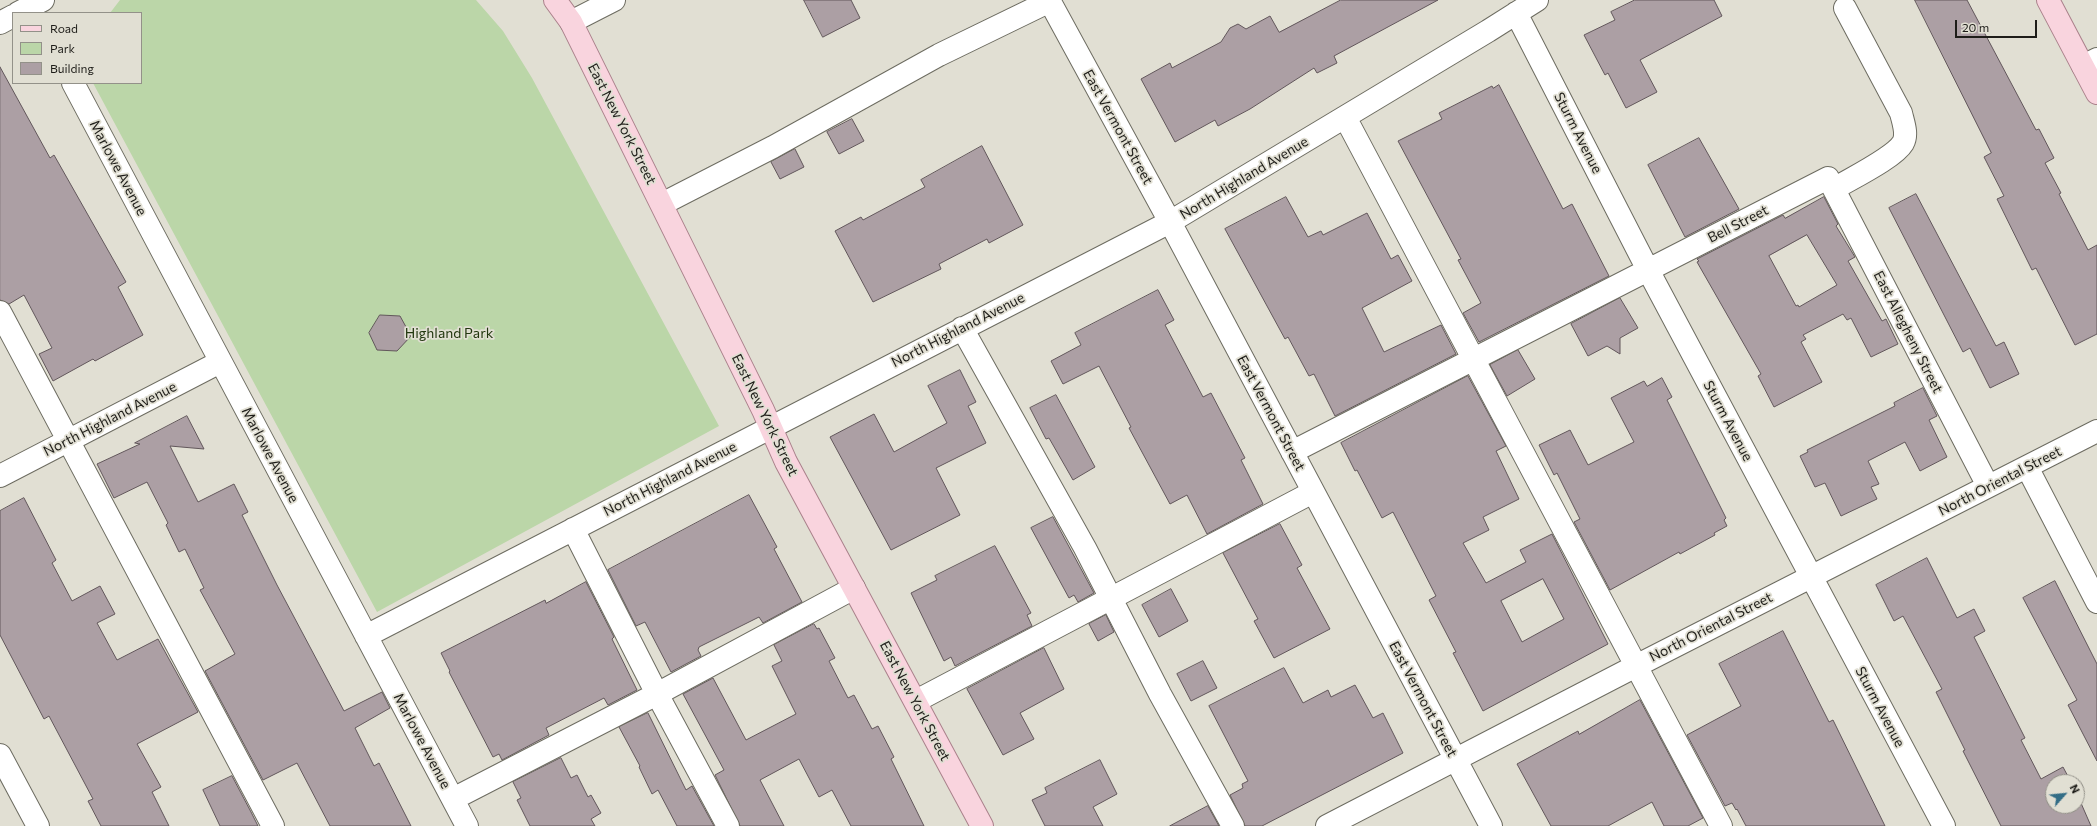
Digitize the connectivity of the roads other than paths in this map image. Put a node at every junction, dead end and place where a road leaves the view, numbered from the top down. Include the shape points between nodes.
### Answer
1 (555, 0) edge
2 (614, 0) edge
3 (1537, 0) edge
4 (2048, 0) edge
5 (1050, 1) edge
6 (1845, 8) dead end
7 (1516, 13) junction
8 (12, 17) edge
9 (571, 22) junction
10 (0, 23) edge
11 (2090, 62) edge
12 (74, 84) edge
13 (2097, 93) edge
14 (1345, 117) junction
15 (1831, 184) junction
16 (662, 204) junction
17 (1170, 222) junction
18 (1648, 270) junction
19 (0, 312) edge
20 (962, 328) junction
21 (1473, 360) junction
22 (220, 362) junction
23 (769, 427) junction
24 (2097, 431) edge
25 (68, 440) junction
26 (1292, 452) junction
27 (2027, 467) junction
28 (0, 476) edge
29 (1988, 486) junction
30 (1313, 492) junction
31 (573, 529) junction
32 (1810, 577) junction
33 (854, 588) junction
34 (1111, 600) junction
35 (2097, 602) edge
36 (366, 636) junction
37 (1636, 666) junction
38 (657, 694) junction
39 (916, 701) junction
40 (0, 756) edge
41 (1456, 759) junction
42 (453, 799) junction
43 (38, 826) edge
44 (273, 826) edge
45 (468, 826) edge
46 (728, 826) edge
47 (982, 826) edge
48 (1233, 826) edge
49 (1327, 826) edge
50 (1491, 826) edge
51 (1721, 826) edge
52 (1944, 826) edge

1 - 9 main road, East New York Street
2 - 9 street
3 - 7 street, North Highland Avenue
4 - 11 main road
5 - 16 street via 940,56
5 - 17 street, East Vermont Street
6 - 15 street, Bell Street via 1901,113 1906,132 1903,143 1892,154
7 - 14 street, North Highland Avenue
7 - 18 street, Sturm Avenue
8 - 10 street
9 - 16 main road, East New York Street
11 - 13 main road
12 - 22 street, Marlowe Avenue
14 - 17 street, North Highland Avenue
14 - 21 street
15 - 18 street, Bell Street
15 - 29 street, East Allegheny Street
16 - 23 main road, East New York Street
17 - 20 street, North Highland Avenue
17 - 26 street, East Vermont Street
18 - 21 street, Bell Street
18 - 32 street, Sturm Avenue
19 - 25 street
20 - 23 street, North Highland Avenue
20 - 34 street
21 - 26 street, Bell Street
21 - 37 street
22 - 25 street, North Highland Avenue
22 - 36 street, Marlowe Avenue
23 - 31 street, North Highland Avenue
23 - 33 main road, East New York Street
24 - 27 street, North Oriental Street
25 - 28 street, North Highland Avenue
25 - 44 street
26 - 30 street, East Vermont Street
27 - 29 street, North Oriental Street
27 - 35 street
29 - 32 street, North Oriental Street
30 - 34 street
30 - 41 street, East Vermont Street
31 - 36 street, North Highland Avenue
31 - 38 street
32 - 37 street, North Oriental Street
32 - 52 street, Sturm Avenue
33 - 38 street
33 - 39 main road, East New York Street
34 - 39 street
34 - 48 street
36 - 42 street, Marlowe Avenue
37 - 41 street, North Oriental Street
37 - 51 street
38 - 42 street
38 - 46 street
39 - 47 main road, East New York Street
40 - 43 street
41 - 49 street, North Oriental Street
41 - 50 street, East Vermont Street
42 - 45 street, Marlowe Avenue

